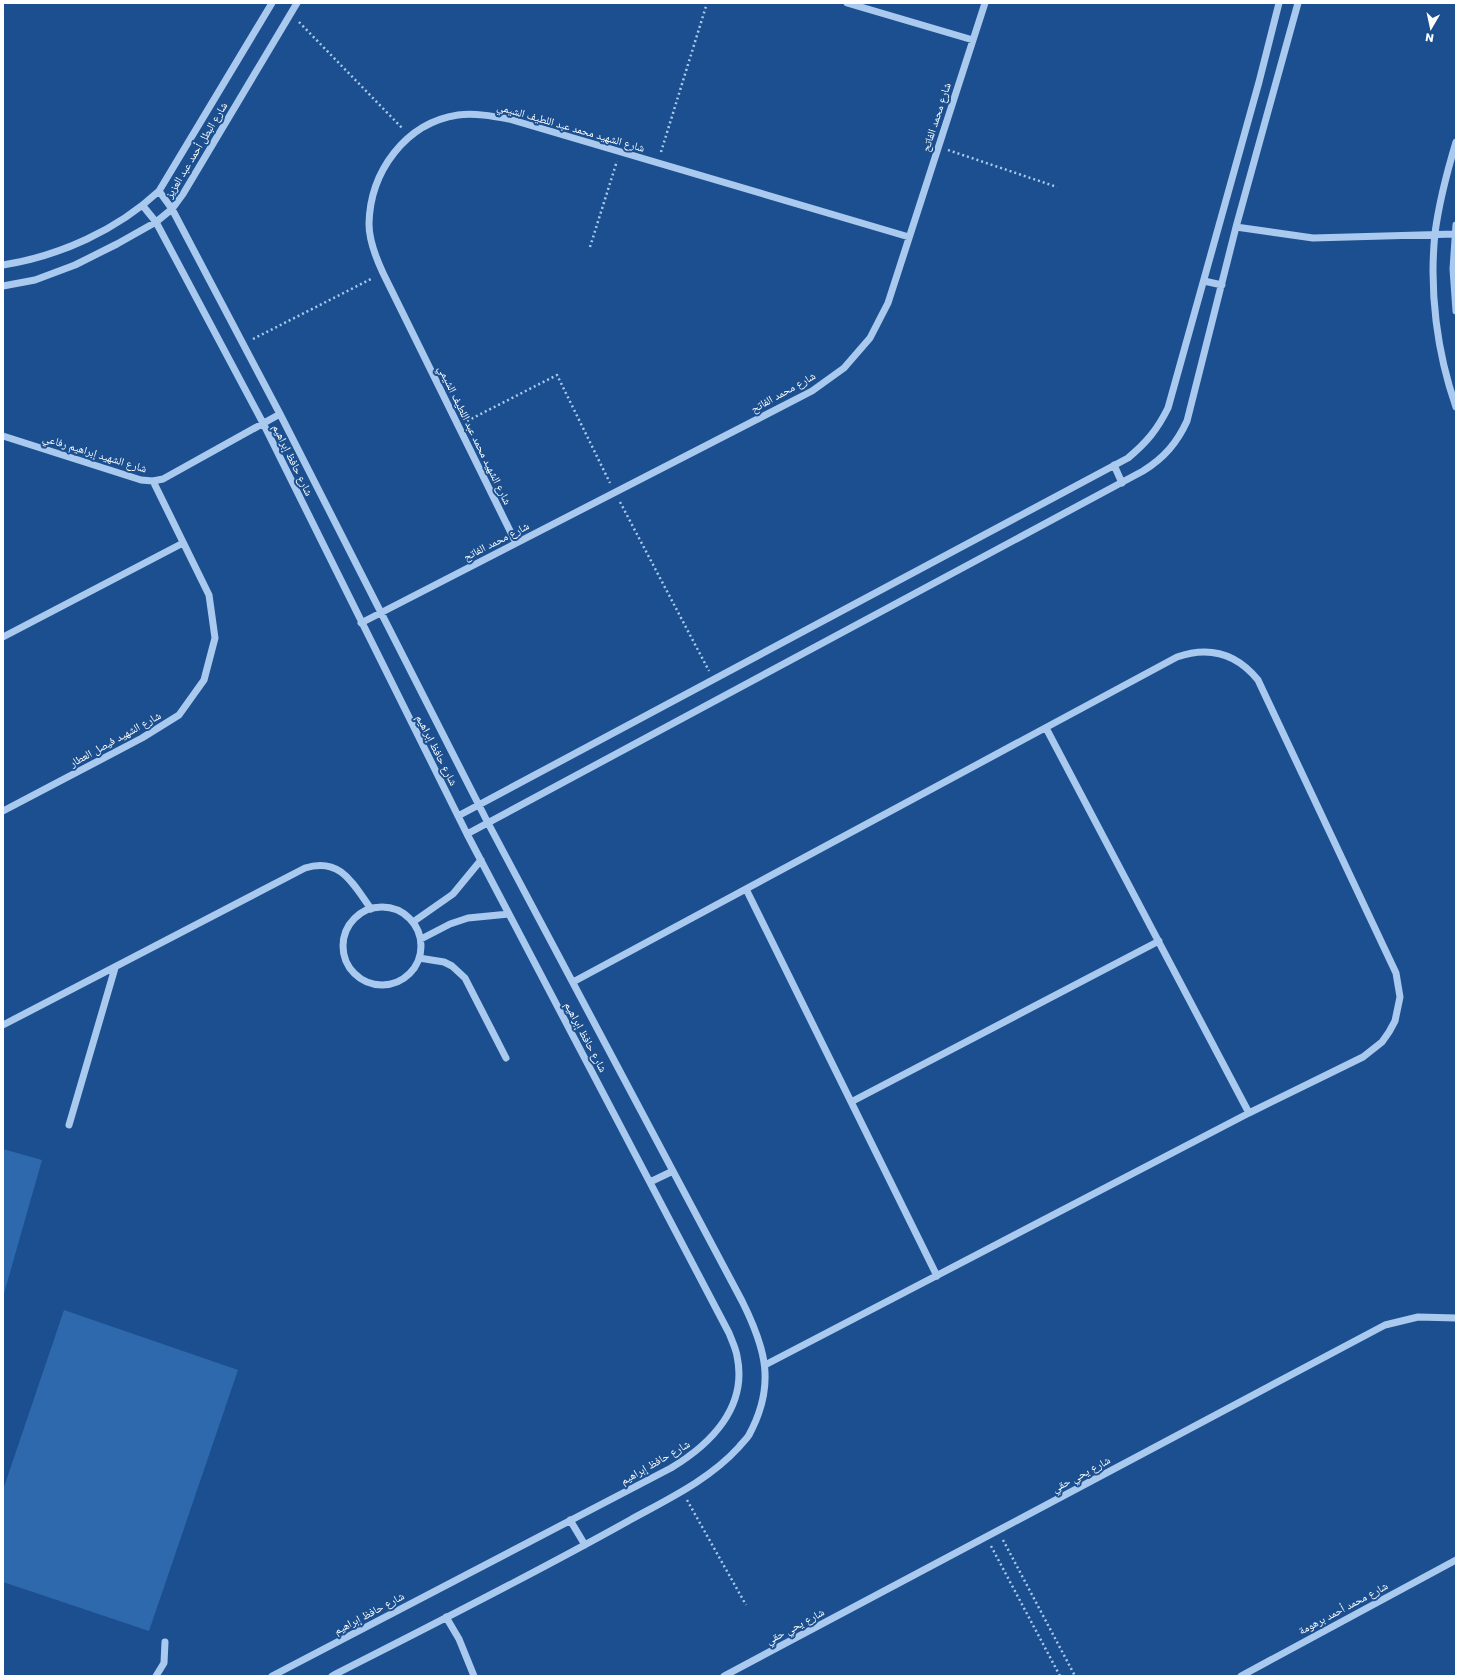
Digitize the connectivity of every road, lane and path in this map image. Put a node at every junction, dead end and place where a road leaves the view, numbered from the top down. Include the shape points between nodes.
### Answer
1 (272, 3) edge
2 (297, 3) edge
3 (707, 3) edge
4 (847, 3) edge
5 (985, 3) edge
6 (1279, 3) edge
7 (1298, 3) edge
8 (290, 14) junction
9 (973, 40) junction
10 (410, 136) junction
11 (1456, 142) edge
12 (938, 147) junction
13 (620, 152) junction
14 (658, 164) junction
15 (1058, 187) dead end
16 (159, 191) junction
17 (144, 206) junction
18 (172, 209) junction
19 (156, 222) junction
20 (1456, 224) edge
21 (1236, 227) junction
22 (1435, 234) junction
23 (1455, 234) junction
24 (909, 237) junction
25 (590, 247) dead end
26 (3, 265) edge
27 (383, 273) junction
28 (1204, 281) junction
29 (1222, 285) junction
30 (3, 286) edge
31 (1456, 311) edge
32 (243, 343) junction
33 (1456, 407) edge
34 (280, 414) junction
35 (263, 423) junction
36 (458, 425) junction
37 (3, 436) edge
38 (1114, 465) junction
39 (153, 481) junction
40 (1122, 483) junction
41 (614, 492) junction
42 (182, 543) junction
43 (516, 543) junction
44 (381, 613) junction
45 (361, 623) junction
46 (3, 637) edge
47 (713, 679) junction
48 (1046, 728) junction
49 (479, 805) junction
50 (3, 811) edge
51 (458, 816) junction
52 (488, 823) junction
53 (467, 834) junction
54 (481, 860) junction
55 (746, 890) junction
56 (371, 909) junction
57 (509, 914) junction
58 (413, 922) junction
59 (421, 939) junction
60 (1159, 941) junction
61 (419, 958) junction
62 (115, 968) junction
63 (573, 982) junction
64 (3, 1025) edge
65 (506, 1058) dead end
66 (851, 1102) junction
67 (1249, 1114) junction
68 (69, 1125) dead end
69 (673, 1171) junction
70 (650, 1182) junction
71 (937, 1276) junction
72 (1456, 1318) edge
73 (764, 1365) junction
74 (682, 1491) junction
75 (570, 1520) junction
76 (998, 1530) junction
77 (987, 1537) junction
78 (585, 1545) junction
79 (1456, 1560) edge
80 (746, 1605) dead end
81 (446, 1617) junction
82 (165, 1642) dead end
83 (156, 1676) edge
84 (272, 1676) edge
85 (332, 1676) edge
86 (474, 1676) edge
87 (724, 1676) edge
88 (1060, 1676) edge
89 (1075, 1676) edge
90 (1241, 1676) edge

1 - 16 street, شارع البطل أحمد عبد العزيز
2 - 8 street, شارع البطل أحمد عبد العزيز
3 - 14 path
4 - 9 street
5 - 9 street, شارع محمد الفاتح
6 - 28 street
7 - 21 street
8 - 10 path
8 - 18 street, شارع البطل أحمد عبد العزيز
9 - 12 street, شارع محمد الفاتح
10 - 13 street, شارع الشهيد محمد عبد اللطيف الشيمي via 432,123 457,115 484,114
10 - 27 street, شارع الشهيد محمد عبد اللطيف الشيمي via 392,154 379,176 371,200 369,225 373,250
11 - 22 street via 1444,183
12 - 15 path
12 - 24 street, شارع محمد الفاتح
13 - 14 street, شارع الشهيد محمد عبد اللطيف الشيمي
13 - 25 path
14 - 24 street, شارع الشهيد محمد عبد اللطيف الشيمي
16 - 17 street, شارع البطل أحمد عبد العزيز
16 - 18 street, شارع حافظ إبراهيم
17 - 19 street, شارع حافظ إبراهيم
17 - 26 street, شارع البطل أحمد عبد العزيز via 81,241 48,254
18 - 19 street, شارع البطل أحمد عبد العزيز
18 - 32 street, شارع حافظ إبراهيم
19 - 30 street, شارع البطل أحمد عبد العزيز via 75,265 35,280
19 - 35 street, شارع حافظ إبراهيم
20 - 23 street
21 - 22 street via 1312,238
21 - 29 street
22 - 23 street
22 - 33 street via 1434,284 1438,336 1449,388
23 - 31 street via 1453,269
24 - 41 street, شارع محمد الفاتح via 888,303 870,338 844,368 812,390
27 - 32 path
27 - 36 street, شارع الشهيد محمد عبد اللطيف الشيمي
28 - 29 street
28 - 38 street via 1168,408 1145,444 1128,458
29 - 40 street via 1187,421 1180,436 1158,462
32 - 34 street, شارع حافظ إبراهيم
34 - 35 street, شارع الشهيد إبراهيم رفاعي
34 - 44 street, شارع حافظ إبراهيم
35 - 39 street, شارع الشهيد إبراهيم رفاعي via 163,479
35 - 45 street, شارع حافظ إبراهيم
36 - 41 path via 557,375
36 - 43 street, شارع الشهيد محمد عبد اللطيف الشيمي
37 - 39 street, شارع الشهيد إبراهيم رفاعي via 141,480
38 - 40 street
38 - 47 street
39 - 42 street, شارع الشهيد فيصل العطار
40 - 52 street
41 - 43 street, شارع محمد الفاتح
41 - 47 path
42 - 46 street
42 - 50 street, شارع الشهيد فيصل العطار via 209,595 215,638 204,680 179,715 142,738
43 - 44 street, شارع محمد الفاتح
44 - 45 street, شارع محمد الفاتح
44 - 49 street, شارع حافظ إبراهيم
45 - 51 street, شارع حافظ إبراهيم
47 - 49 street
48 - 55 street
48 - 60 street
48 - 67 street via 1177,657 1188,654 1222,654 1242,664 1258,680 1396,973 1400,997 1389,1032 1373,1050
49 - 51 street
49 - 52 street, شارع حافظ إبراهيم
51 - 53 street, شارع حافظ إبراهيم
52 - 53 street
52 - 63 street, شارع حافظ إبراهيم
53 - 54 street, شارع حافظ إبراهيم
54 - 57 street, شارع حافظ إبراهيم
54 - 58 street via 453,894
55 - 63 street
55 - 66 street
56 - 58 street via 380,907 399,910
56 - 61 street via 355,918 345,934 344,952 358,976 375,984 393,983 409,974
56 - 62 street via 346,875 329,866 312,866
57 - 59 street via 468,918
57 - 70 street, شارع حافظ إبراهيم
58 - 59 street
59 - 61 street
60 - 66 street
60 - 67 street
61 - 65 street via 444,962 465,978
62 - 64 street
62 - 68 street
63 - 69 street, شارع حافظ إبراهيم
66 - 71 street
67 - 71 street
69 - 70 street
69 - 73 street, شارع حافظ إبراهيم via 754,1327 762,1348
70 - 75 street, شارع حافظ إبراهيم via 729,1333 737,1357 737,1389 723,1424 708,1442 691,1456
71 - 73 street
72 - 76 street, شارع يحي حقي via 1418,1317 1385,1325
73 - 74 street, شارع حافظ إبراهيم via 765,1382 760,1410 748,1436 729,1458 707,1476
74 - 78 street, شارع حافظ إبراهيم
74 - 80 path
75 - 78 street
75 - 84 street, شارع حافظ إبراهيم
76 - 77 street, شارع يحي حقي
76 - 89 path
77 - 87 street, شارع يحي حقي
77 - 88 path
78 - 81 street, شارع حافظ إبراهيم
79 - 90 street, شارع محمد أحمد برهومة
81 - 85 street, شارع حافظ إبراهيم
81 - 86 street via 459,1639
82 - 83 street via 164,1663

